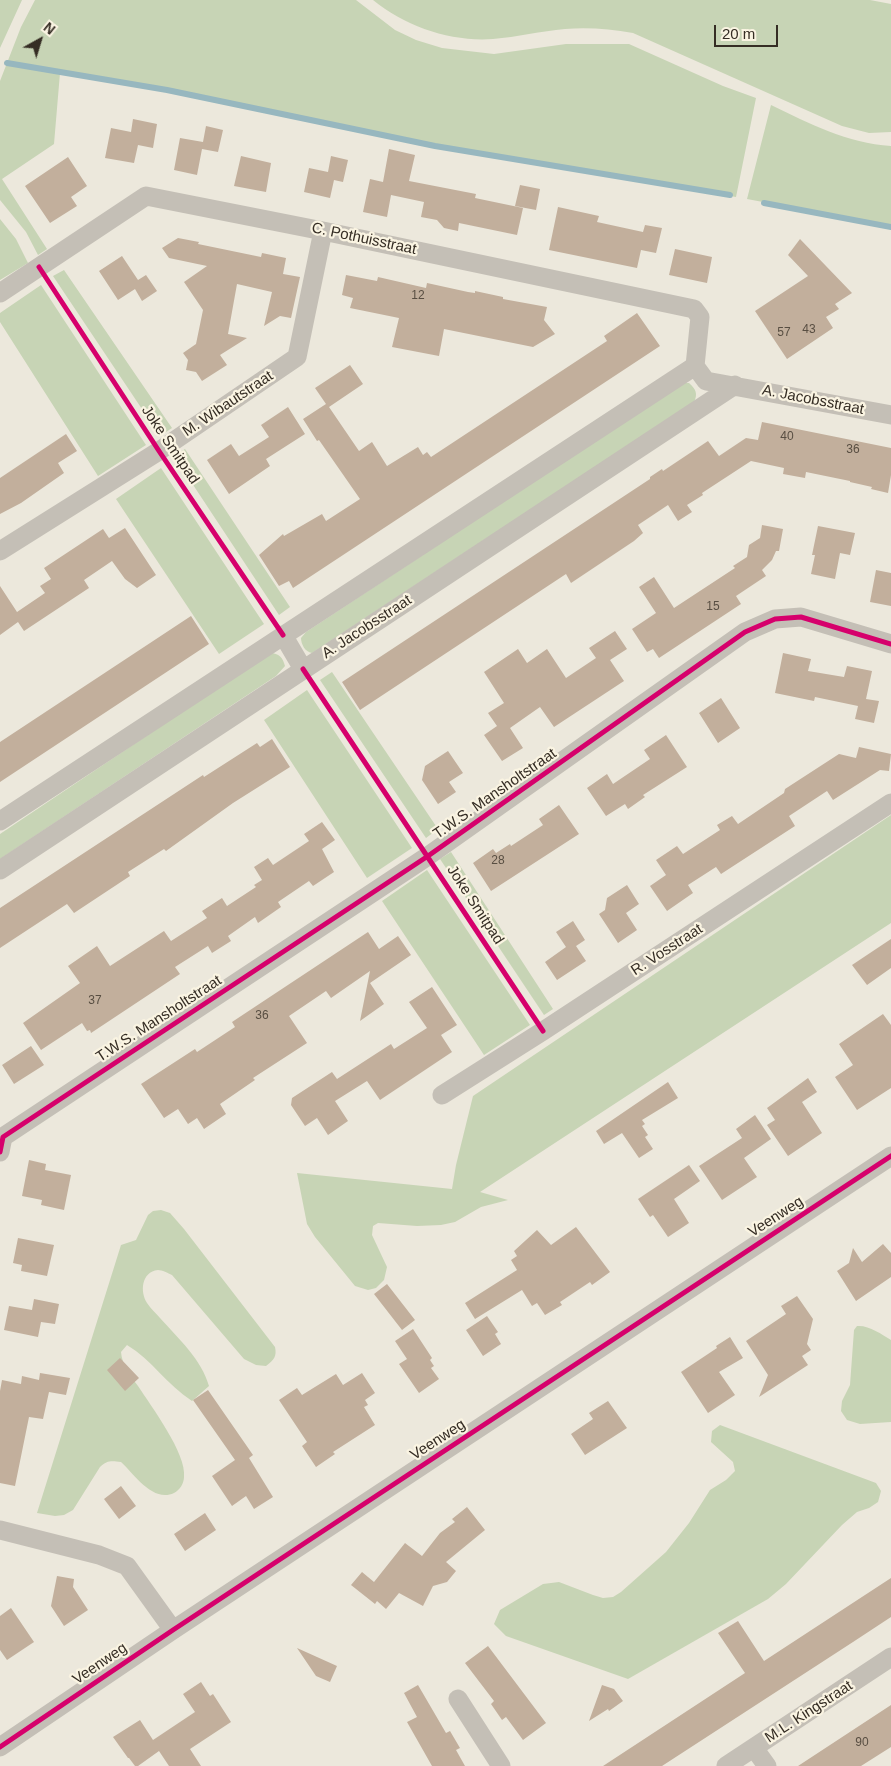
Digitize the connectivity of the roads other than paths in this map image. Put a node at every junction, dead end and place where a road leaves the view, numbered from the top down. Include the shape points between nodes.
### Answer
1 (323, 231) junction
2 (0, 293) edge
3 (695, 366) junction
4 (735, 385) junction
5 (891, 415) edge
6 (0, 551) edge
7 (283, 635) junction
8 (891, 644) edge
9 (303, 669) junction
10 (891, 802) edge
11 (0, 821) edge
12 (0, 870) edge
13 (442, 1095) dead end
14 (1, 1142) edge
15 (891, 1156) edge
16 (0, 1530) edge
17 (173, 1630) junction
18 (891, 1657) edge
19 (458, 1699) dead end
20 (0, 1747) edge
21 (754, 1748) junction
22 (502, 1766) edge
23 (726, 1766) edge
24 (766, 1766) edge

1 - 2 street, C. Pothuisstraat via 146,196
1 - 3 street, C. Pothuisstraat via 694,309 700,317
1 - 6 street, M. Wibautstraat via 297,357 159,451
3 - 4 street, A. Jacobsstraat via 706,381
3 - 7 street
4 - 5 street, A. Jacobsstraat
4 - 9 street, A. Jacobsstraat
7 - 9 street
7 - 11 street
8 - 14 street, T.W.S. Mansholtstraat via 801,617 775,619 745,632 428,856
9 - 12 street, A. Jacobsstraat
10 - 13 street, R. Vosstraat
15 - 17 street, Veenweg
16 - 17 street via 99,1555 128,1566
17 - 20 street, Veenweg
18 - 21 street, M.L. Kingstraat
19 - 22 street
21 - 23 street, M.L. Kingstraat
21 - 24 street

